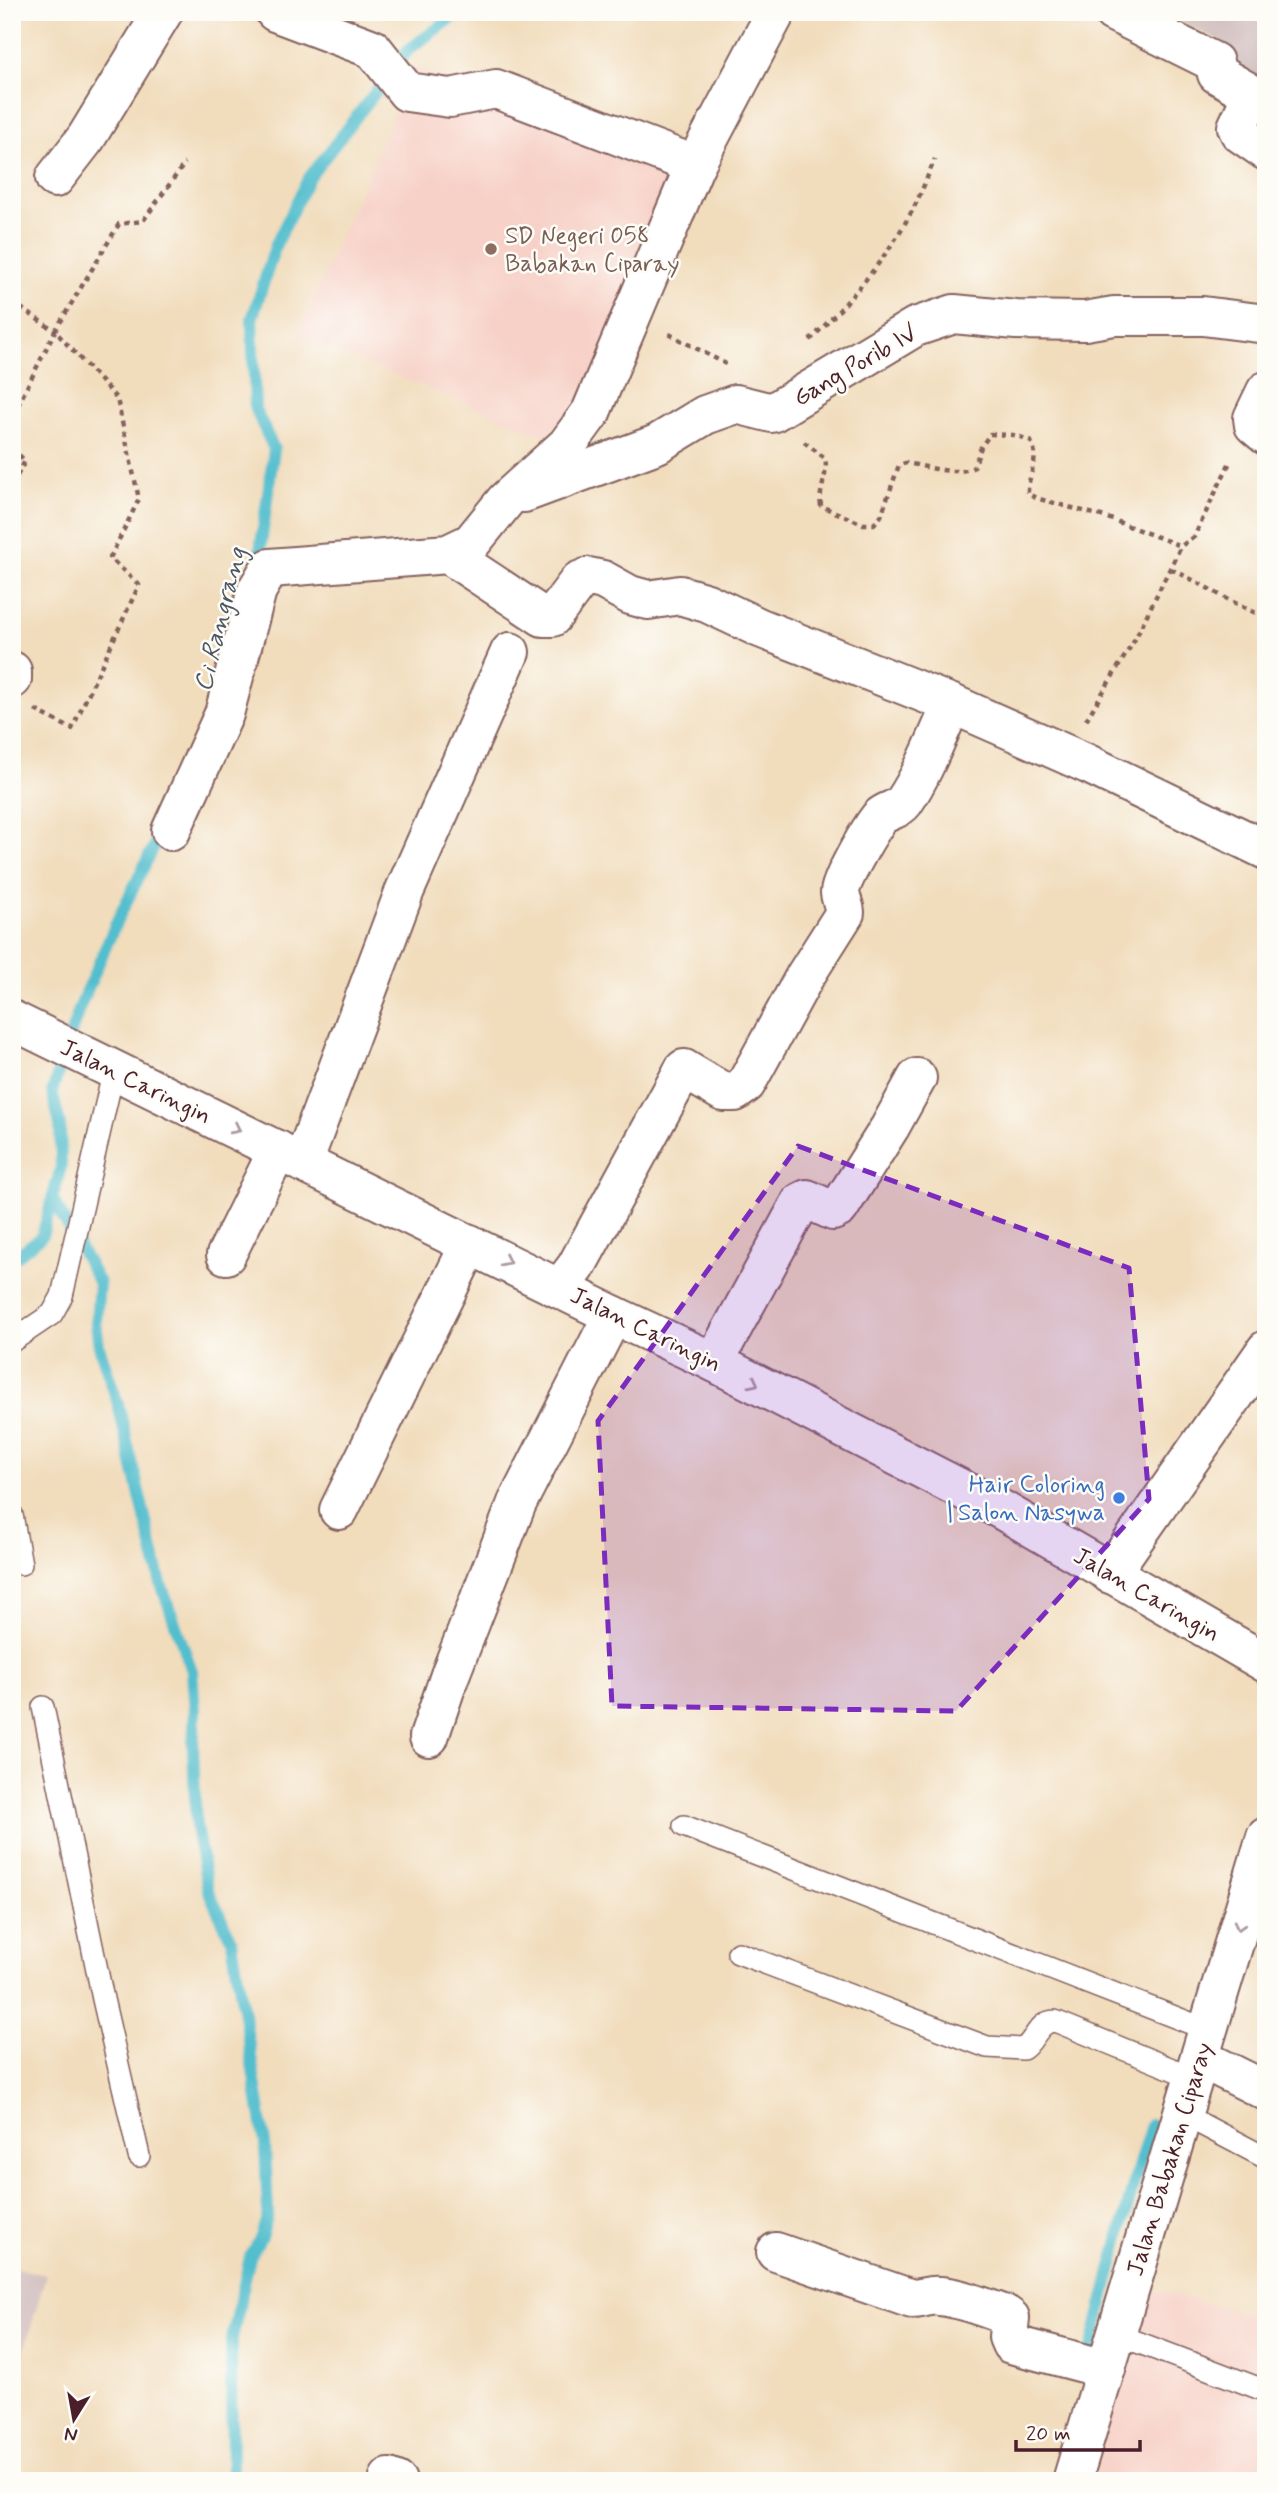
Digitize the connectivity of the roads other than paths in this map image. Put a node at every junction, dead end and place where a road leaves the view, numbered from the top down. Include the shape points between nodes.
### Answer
1 (163, 12) edge
2 (275, 12) edge
3 (776, 12) edge
4 (1112, 12) edge
5 (1266, 151) edge
6 (695, 165) junction
7 (55, 177) dead end
8 (1266, 324) edge
9 (506, 500) junction
10 (448, 554) junction
11 (510, 652) dead end
12 (952, 704) junction
13 (171, 831) dead end
14 (1266, 850) edge
15 (12, 1020) edge
16 (100, 1063) junction
17 (917, 1078) dead end
18 (291, 1156) junction
19 (470, 1244) junction
20 (226, 1255) dead end
21 (560, 1288) junction
22 (613, 1315) junction
23 (12, 1341) edge
24 (1266, 1350) edge
25 (714, 1362) junction
26 (339, 1510) dead end
27 (12, 1515) edge
28 (21, 1564) dead end
29 (1110, 1574) junction
30 (1266, 1663) edge
31 (43, 1707) dead end
32 (429, 1737) dead end
33 (684, 1826) dead end
34 (1266, 1837) edge
35 (738, 1953) dead end
36 (1201, 2055) junction
37 (1266, 2091) edge
38 (1182, 2114) junction
39 (139, 2155) dead end
40 (1266, 2158) edge
41 (776, 2252) dead end
42 (1111, 2351) junction
43 (1266, 2391) edge
44 (1072, 2481) edge

1 - 7 street via 86,138
2 - 6 street via 373,48 407,92 450,98 496,89
3 - 6 street
4 - 5 street via 1214,62 1217,74 1250,93 1237,127
6 - 9 street via 591,412 566,445
8 - 9 street, Gang Porib IV via 1203,316 1114,316 1085,321 954,314 915,327 785,407 764,412 736,404 705,415 657,444
9 - 10 street via 471,543
10 - 12 street via 543,617 552,617 579,581 589,577 648,600 680,595
10 - 13 street via 270,568 257,590 224,714
11 - 18 street
12 - 14 street
12 - 21 street via 904,801 879,818 869,833 840,889 845,913 755,1069 732,1093 684,1069 576,1267
15 - 16 street, Jalan Caringin
16 -> 18 street, Jalan Caringin
16 - 23 lane via 80,1218 62,1296 52,1314
17 - 25 street via 839,1208 833,1211 807,1199 801,1202
18 - 19 street, Jalan Caringin
18 - 20 street
19 -> 21 street, Jalan Caringin
19 - 26 street
21 - 22 street, Jalan Caringin
22 - 25 street, Jalan Caringin
22 - 32 street via 517,1503
24 - 29 street
25 -> 29 street, Jalan Caringin via 1002,1510
27 - 28 lane
29 - 30 street, Jalan Caringin
31 - 39 lane
33 - 36 lane
34 -> 36 street, Jalan Babakan Ciparay
35 - 36 lane via 987,2047 1023,2049 1043,2024 1055,2021
36 - 37 street
36 - 38 street, Jalan Babakan Ciparay
38 - 40 lane
38 - 42 street, Jalan Babakan Ciparay
41 - 42 street via 912,2299 949,2297 1006,2315 1011,2344
42 - 43 lane
42 - 44 street, Jalan Babakan Ciparay

